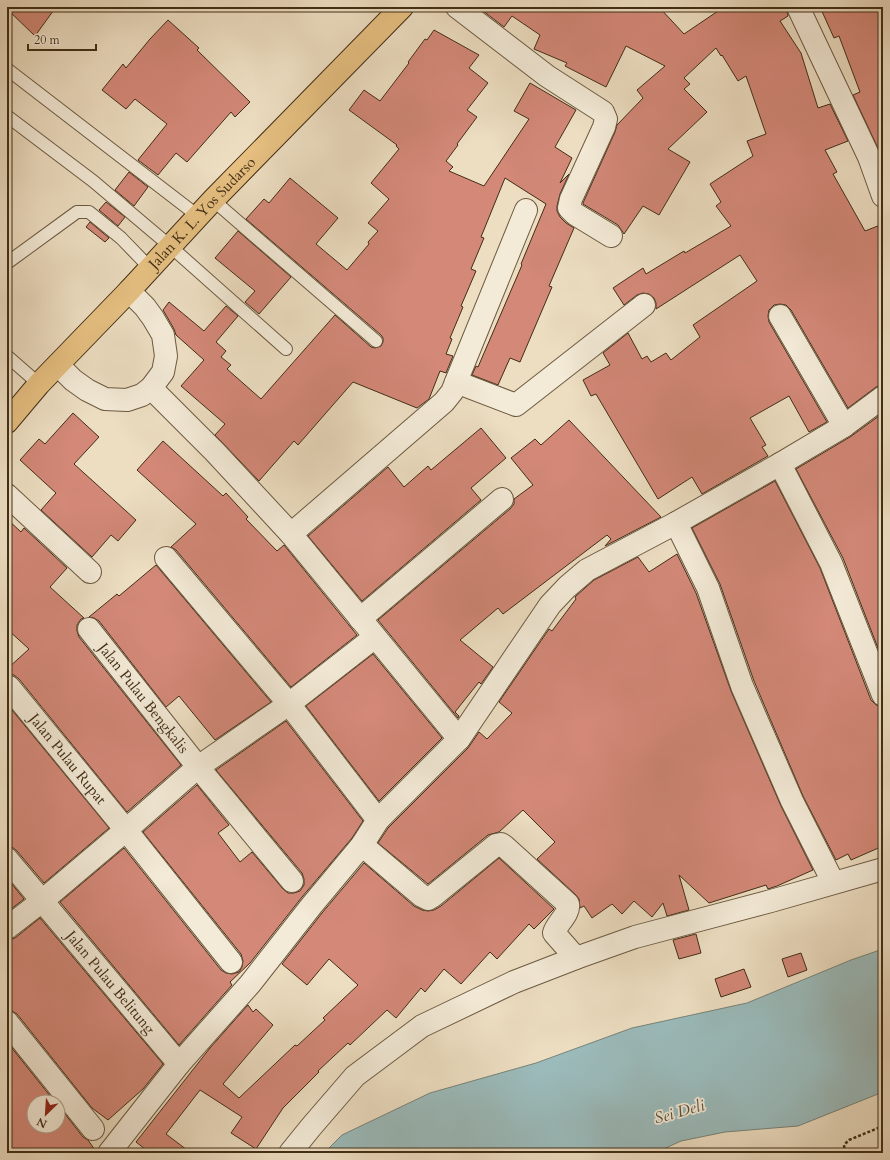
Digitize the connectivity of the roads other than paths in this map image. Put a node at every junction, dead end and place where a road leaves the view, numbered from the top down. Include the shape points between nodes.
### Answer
1 (402, 7) edge
2 (458, 7) edge
3 (805, 9) edge
4 (7, 69) edge
5 (7, 116) edge
6 (876, 153) edge
7 (883, 196) edge
8 (213, 200) junction
9 (526, 210) dead end
10 (198, 216) junction
11 (611, 236) dead end
12 (170, 246) junction
13 (7, 263) edge
14 (150, 268) junction
15 (129, 291) junction
16 (644, 305) dead end
17 (780, 316) dead end
18 (376, 341) dead end
19 (286, 349) dead end
20 (7, 356) edge
21 (58, 365) junction
22 (456, 382) junction
23 (39, 384) junction
24 (151, 388) junction
25 (881, 404) edge
26 (7, 422) edge
27 (844, 426) junction
28 (780, 464) junction
29 (7, 495) edge
30 (502, 499) dead end
31 (676, 523) junction
32 (291, 534) junction
33 (166, 558) dead end
34 (90, 572) dead end
35 (360, 619) junction
36 (89, 629) dead end
37 (375, 637) junction
38 (9, 687) dead end
39 (883, 695) edge
40 (289, 704) junction
41 (459, 739) junction
42 (198, 767) junction
43 (378, 820) junction
44 (126, 830) junction
45 (362, 845) junction
46 (7, 859) edge
47 (883, 869) edge
48 (292, 881) dead end
49 (833, 882) junction
50 (42, 901) junction
51 (7, 928) edge
52 (576, 958) junction
53 (231, 962) dead end
54 (7, 1022) edge
55 (179, 1064) junction
56 (93, 1129) dead end
57 (109, 1153) edge
58 (290, 1153) edge

1 - 8 highway, Jalan K. L. Yos Sudarso
2 - 11 street via 547,76 602,112 606,119 604,127 569,208
3 - 6 street
4 - 10 lane
5 - 12 lane via 93,181
6 - 7 street
8 - 10 highway, Jalan K. L. Yos Sudarso
8 - 18 lane
9 - 22 street
10 - 12 highway, Jalan K. L. Yos Sudarso
12 - 14 highway, Jalan K. L. Yos Sudarso
12 - 19 lane
13 - 14 lane via 77,212 89,212 121,238
14 - 15 highway, Jalan K. L. Yos Sudarso
15 - 21 highway, Jalan K. L. Yos Sudarso
15 - 24 street via 145,307 164,335 166,356 162,372
16 - 22 street via 516,405
17 - 27 street
20 - 23 lane
21 - 23 highway, Jalan K. L. Yos Sudarso
21 - 24 street via 73,380 105,399 127,400 142,395
22 - 32 street via 444,402
23 - 26 highway, Jalan K. L. Yos Sudarso
24 - 32 street
25 - 27 street
27 - 28 street
28 - 31 street
28 - 39 street via 830,563
29 - 34 street
30 - 35 street
31 - 41 street via 587,570 567,587 550,605
31 - 49 street via 708,588 742,686 792,801
32 - 35 street
33 - 40 street
35 - 37 street
36 - 42 street, Jalan Pulau Bengkalis
37 - 40 street
37 - 41 street
38 - 44 street, Jalan Pulau Rupat
40 - 42 street
40 - 43 street
41 - 43 street
42 - 44 street
42 - 48 street, Jalan Pulau Bengkalis
43 - 45 street
44 - 50 street
44 - 53 street, Jalan Pulau Rupat
45 - 52 street via 428,899 496,845 504,846 568,904 568,910 554,933
45 - 55 street via 250,984
46 - 50 street, Jalan Pulau Belitung
47 - 49 street
49 - 52 street via 635,937
50 - 51 street
50 - 55 street, Jalan Pulau Belitung
52 - 58 street via 514,982 422,1026 355,1076
54 - 56 street
55 - 57 street

